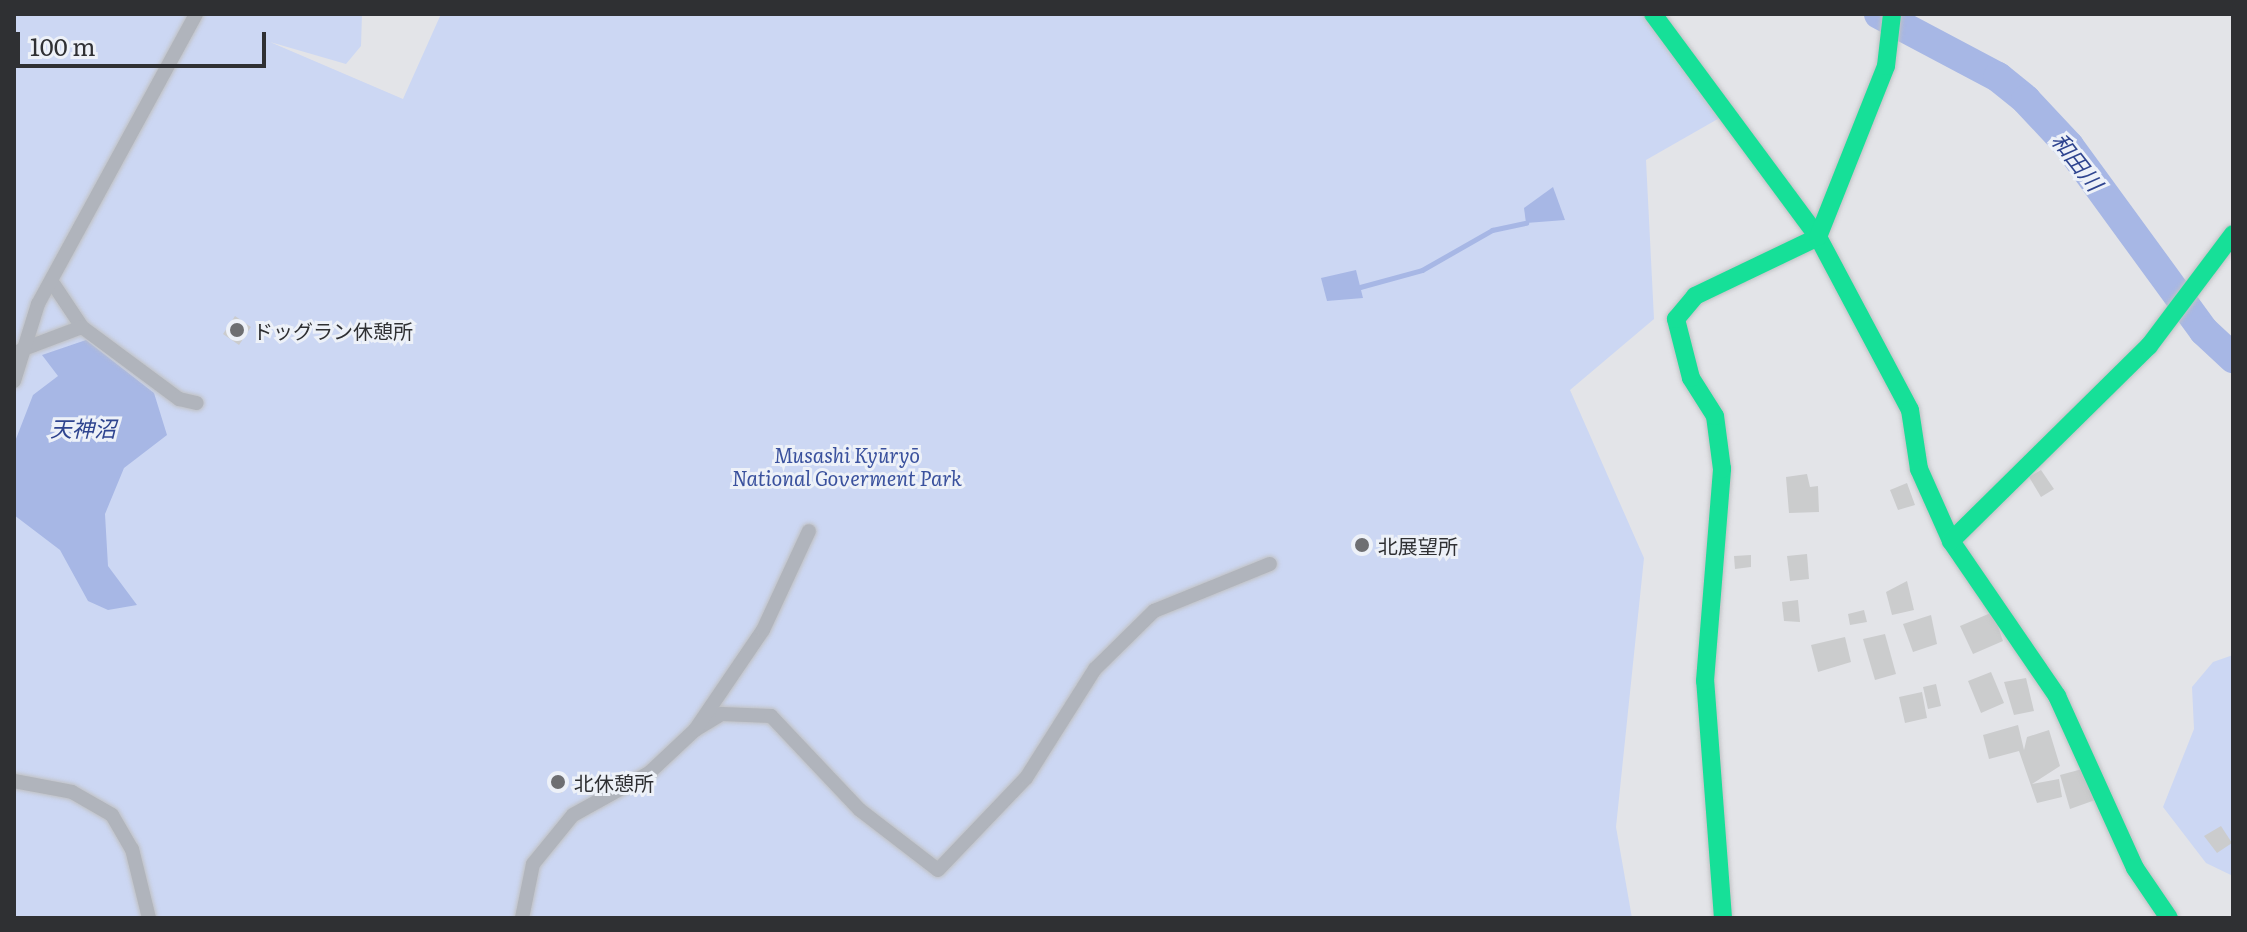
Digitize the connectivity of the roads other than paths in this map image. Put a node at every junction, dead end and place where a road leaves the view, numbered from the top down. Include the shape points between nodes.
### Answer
1 (196, 14) edge
2 (1653, 14) edge
3 (1892, 14) edge
4 (2233, 234) edge
5 (1818, 237) junction
6 (54, 285) junction
7 (82, 327) junction
8 (21, 350) junction
9 (14, 381) edge
10 (197, 403) dead end
11 (807, 536) dead end
12 (1951, 541) junction
13 (1270, 564) dead end
14 (695, 730) junction
15 (14, 781) edge
16 (149, 918) edge
17 (522, 918) edge
18 (1723, 918) edge
19 (2169, 918) edge

1 - 6 street
2 - 5 street
3 - 5 street via 1886,66
4 - 12 street via 2149,346 1973,512
5 - 12 street via 1910,410 1919,469
5 - 18 street via 1695,296 1676,319 1691,378 1715,416 1722,469 1705,681
6 - 7 street
6 - 8 street via 38,304
7 - 8 street
7 - 10 street via 179,399
8 - 9 street
11 - 14 street via 763,630
12 - 19 street via 2057,696 2135,868
13 - 14 street via 1154,611 1095,669 1026,778 938,870 860,810 771,716 722,714
14 - 17 street via 649,773 573,815 533,864
15 - 16 street via 72,792 112,815 132,849

